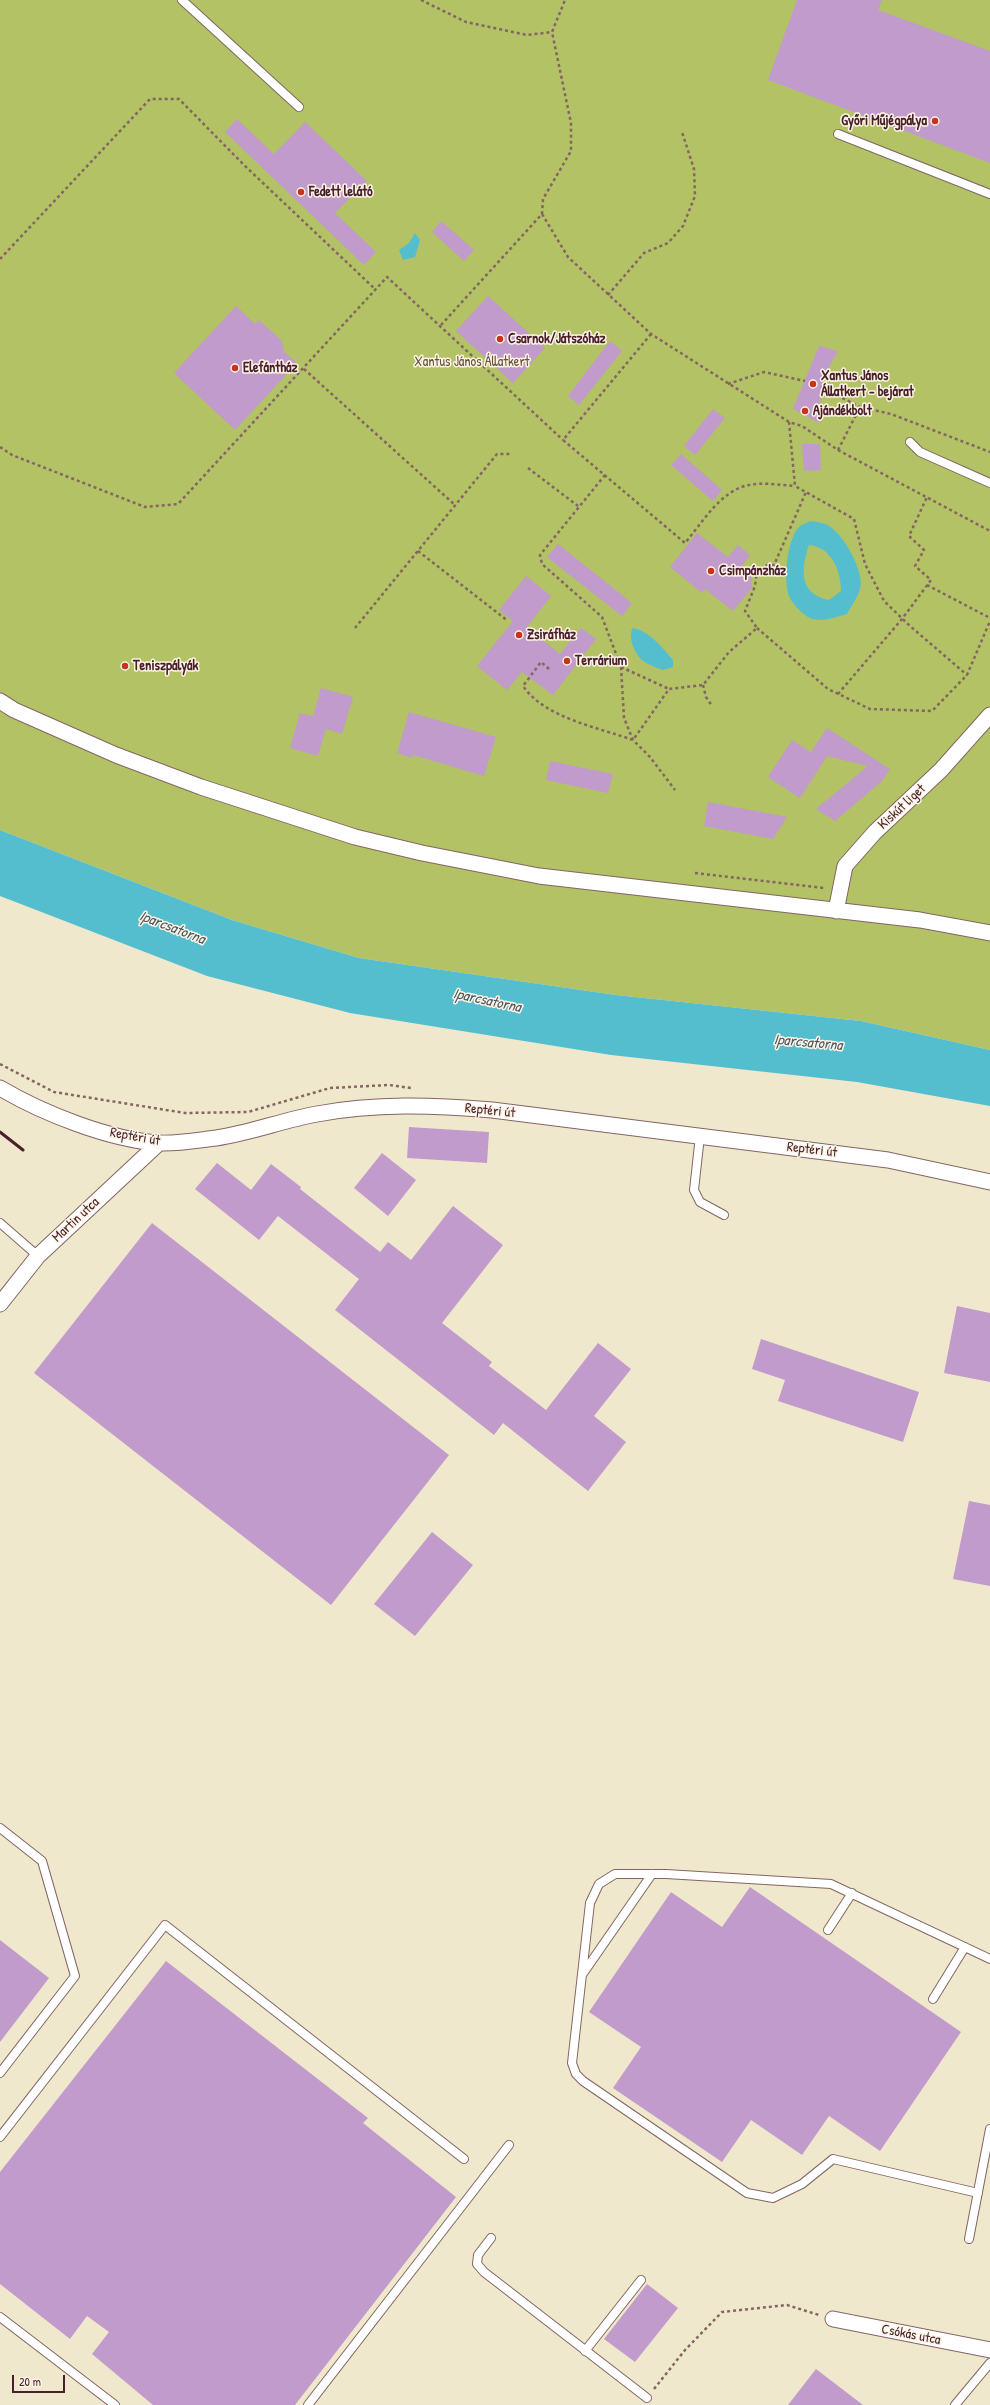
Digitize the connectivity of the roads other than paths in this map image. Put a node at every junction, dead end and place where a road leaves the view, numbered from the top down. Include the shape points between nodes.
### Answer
1 (182, 0) edge
2 (299, 107) dead end
3 (838, 134) dead end
4 (990, 194) edge
5 (910, 442) dead end
6 (990, 483) edge
7 (0, 701) edge
8 (990, 715) edge
9 (836, 911) junction
10 (990, 933) edge
11 (0, 1088) edge
12 (700, 1136) junction
13 (159, 1143) junction
14 (990, 1182) edge
15 (724, 1215) dead end
16 (0, 1223) edge
17 (38, 1256) junction
18 (0, 1304) edge
19 (0, 1828) edge
20 (652, 1874) junction
21 (852, 1893) junction
22 (828, 1930) dead end
23 (965, 1947) junction
24 (990, 1959) edge
25 (582, 1976) junction
26 (933, 1999) dead end
27 (0, 2073) edge
28 (990, 2129) edge
29 (0, 2137) edge
30 (509, 2145) dead end
31 (464, 2159) dead end
32 (978, 2193) junction
33 (491, 2238) dead end
34 (969, 2239) dead end
35 (641, 2280) dead end
36 (0, 2317) edge
37 (833, 2319) road end
38 (990, 2350) edge
39 (585, 2351) junction
40 (990, 2363) edge
41 (647, 2398) road end
42 (115, 2405) edge
43 (308, 2405) edge
44 (955, 2405) edge

1 - 2 lane
3 - 4 lane
5 - 6 lane via 920,452
7 - 9 street via 14,710 180,779 355,836 422,853 540,876
8 - 9 street, Kiskút liget via 941,770 875,832 845,866
9 - 10 street via 920,920
11 - 13 street, Reptéri út via 27,1104 108,1133
12 - 13 street, Reptéri út via 492,1110 431,1105 376,1106 331,1112 216,1138
12 - 14 street, Reptéri út via 888,1160
12 - 15 lane via 694,1190 700,1202
13 - 17 street, Martin utca
16 - 17 lane
17 - 18 street, Martin utca
19 - 27 lane via 42,1861 74,1976
20 - 21 lane via 831,1884
20 - 25 lane
20 - 25 lane via 616,1874 599,1884 590,1903
21 - 22 lane
21 - 23 lane
23 - 24 lane
23 - 26 lane
25 - 32 lane via 572,2063 576,2074 747,2193 773,2198 802,2184 833,2159
28 - 32 lane
29 - 31 lane via 165,1925
30 - 43 lane
32 - 34 lane
33 - 39 lane via 478,2255 477,2264
35 - 39 lane
36 - 42 lane
37 - 38 street, Csókás utca
39 - 41 lane
40 - 44 lane

